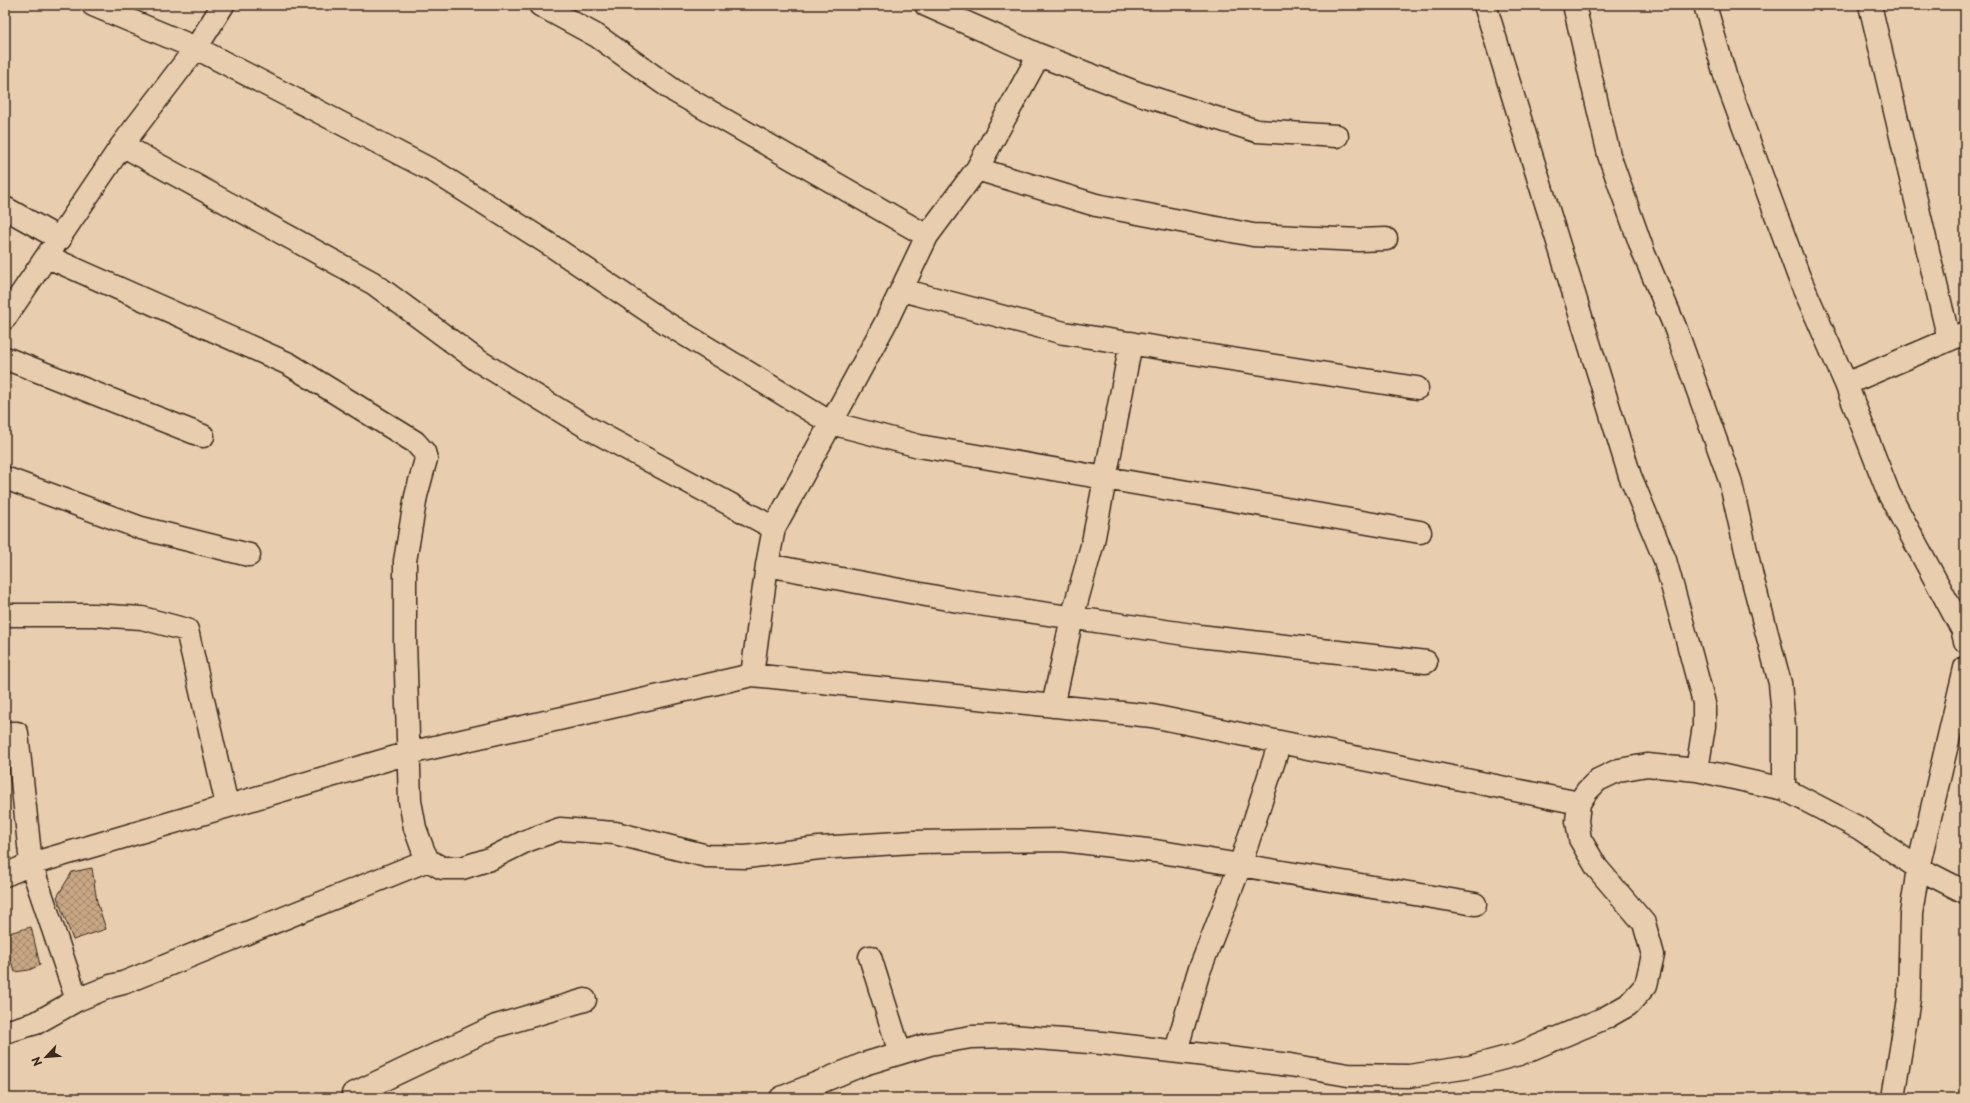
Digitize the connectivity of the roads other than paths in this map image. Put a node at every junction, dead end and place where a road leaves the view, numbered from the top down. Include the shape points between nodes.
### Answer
1 (93, 5) edge
2 (223, 5) edge
3 (540, 5) edge
4 (926, 5) edge
5 (1485, 5) edge
6 (1574, 5) edge
7 (1705, 5) edge
8 (1870, 5) edge
9 (196, 48) junction
10 (1040, 55) junction
11 (1337, 136) dead end
12 (122, 146) junction
13 (978, 169) junction
14 (5, 208) edge
15 (928, 236) junction
16 (1386, 238) dead end
17 (54, 248) junction
18 (902, 290) junction
19 (5, 318) edge
20 (1957, 337) edge
21 (1131, 343) junction
22 (5, 358) edge
23 (1846, 384) junction
24 (1417, 388) dead end
25 (831, 423) junction
26 (203, 436) dead end
27 (5, 478) edge
28 (1105, 478) junction
29 (774, 528) junction
30 (1420, 532) dead end
31 (249, 556) dead end
32 (767, 565) junction
33 (5, 615) edge
34 (1072, 618) junction
35 (1965, 641) edge
36 (1426, 662) dead end
37 (1965, 668) edge
38 (752, 675) junction
39 (1053, 706) junction
40 (5, 733) edge
41 (1280, 742) junction
42 (409, 753) junction
43 (1697, 770) junction
44 (1784, 789) junction
45 (1579, 803) junction
46 (227, 805) junction
47 (428, 860) junction
48 (31, 864) junction
49 (1240, 866) junction
50 (1918, 868) junction
51 (5, 875) edge
52 (1965, 892) edge
53 (1475, 904) dead end
54 (870, 957) dead end
55 (77, 1000) junction
56 (585, 1000) dead end
57 (5, 1032) edge
58 (1176, 1051) junction
59 (900, 1053) junction
60 (355, 1098) edge
61 (781, 1098) edge
62 (1893, 1098) edge

1 - 9 street
2 - 9 street
3 - 15 street via 597,36 676,92
4 - 10 street
5 - 43 street via 1630,476 1665,560 1686,632 1704,703 1704,726
6 - 44 street via 1609,155 1730,480 1780,682 1784,727
7 - 23 street via 1728,82 1799,277
8 - 20 street
9 - 12 street
9 - 25 street via 437,173 666,323
10 - 11 street via 1140,94 1258,131
10 - 13 street
12 - 17 street
12 - 29 street via 373,283 477,360 587,427
13 - 15 street
13 - 16 street via 1096,205 1253,235 1359,240
14 - 17 street
15 - 18 street
17 - 19 street
17 - 42 street via 289,364 415,442 424,452 426,459 416,496 405,561
18 - 21 street via 1064,333
18 - 25 street
20 - 23 street
21 - 24 street
21 - 28 street
22 - 26 street
23 - 35 street via 1889,494 1928,564 1962,630
25 - 28 street via 919,446
25 - 29 street
27 - 31 street via 141,528
28 - 30 street
28 - 34 street via 1093,542
29 - 32 street
32 - 34 street via 958,601
32 - 38 street
33 - 46 street via 142,618 187,630
34 - 36 street via 1200,636
34 - 39 street
37 - 50 street
38 - 39 street
38 - 42 street
39 - 41 street via 1152,716
40 - 48 street via 17,733
41 - 45 street
41 - 49 street
42 - 46 street
42 - 47 street via 410,801 415,828
43 - 44 street
43 - 45 street via 1648,765 1619,770 1598,780
44 - 50 street via 1859,828
45 - 58 street via 1577,821 1580,839 1597,868 1644,923 1653,955 1646,985 1628,1005 1605,1018 1519,1054 1470,1067 1409,1076 1348,1075
46 - 48 street
47 - 49 street via 442,868 462,868 560,829 615,833 707,856 746,857 818,848 913,842 1062,840 1155,851
47 - 55 street
48 - 51 street
48 - 55 street
49 - 53 street
49 - 58 street via 1198,974
50 - 52 street
50 - 62 street via 1910,914 1909,999
54 - 59 street
55 - 57 street via 36,1023
56 - 60 street via 496,1026 353,1094
58 - 59 street via 1094,1042 978,1036 930,1044
59 - 61 street via 864,1064

